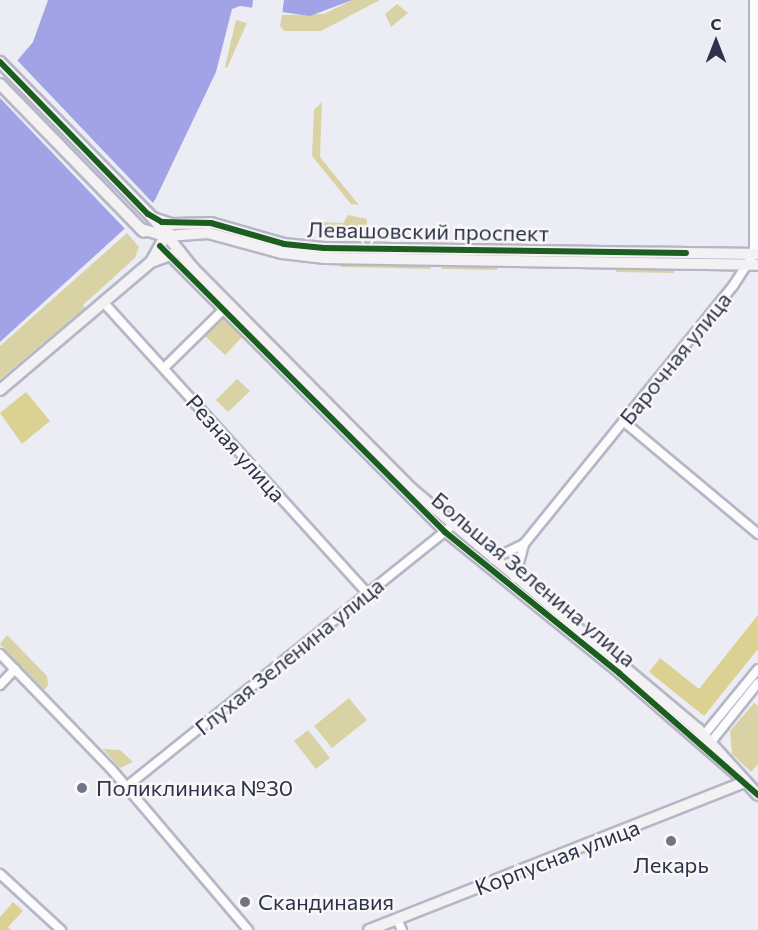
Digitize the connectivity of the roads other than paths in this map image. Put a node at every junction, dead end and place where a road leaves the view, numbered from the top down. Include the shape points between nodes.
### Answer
1 (754, 0) edge
2 (0, 62) edge
3 (0, 84) edge
4 (150, 216) junction
5 (177, 223) junction
6 (139, 227) junction
7 (180, 234) junction
8 (166, 236) junction
9 (169, 251) junction
10 (754, 260) edge
11 (105, 304) junction
12 (226, 307) junction
13 (165, 367) junction
14 (0, 390) edge
15 (623, 421) junction
16 (449, 529) junction
17 (758, 534) edge
18 (524, 544) junction
19 (493, 559) junction
20 (515, 578) junction
21 (366, 592) junction
22 (0, 654) edge
23 (15, 669) junction
24 (758, 669) edge
25 (758, 683) edge
26 (0, 685) edge
27 (707, 738) junction
28 (745, 782) junction
29 (126, 787) junction
30 (758, 795) edge
31 (0, 874) edge
32 (397, 920) junction
33 (62, 930) edge
34 (248, 930) edge
35 (369, 930) edge
36 (402, 930) edge

1 - 10 street
2 - 4 street, Большая Зеленина улица
3 - 6 street
4 - 5 street, Левашовский проспект
4 - 8 street, Большая Зеленина улица
5 - 7 street
5 - 8 street
5 - 10 street, Левашовский проспект via 211,223 284,244 324,248
6 - 8 street
6 - 9 street
7 - 8 street, Левашовский проспект
7 - 9 street
7 - 10 street, Левашовский проспект via 208,233 282,253 325,258
8 - 9 street
8 - 9 street, Большая Зеленина улица
9 - 11 street via 151,262
9 - 12 street, Большая Зеленина улица
10 - 15 street, Барочная улица
11 - 13 street, Резная улица
11 - 14 street
12 - 13 street
12 - 16 street, Большая Зеленина улица
13 - 21 street, Резная улица
15 - 17 street
15 - 18 street, Барочная улица
16 - 19 street, Большая Зеленина улица
16 - 21 street, Глухая Зеленина улица
16 - 28 street, Большая Зеленина улица
18 - 19 street, Барочная улица
18 - 20 street, Барочная улица
19 - 20 street, Большая Зеленина улица
20 - 27 street, Большая Зеленина улица
21 - 29 street, Глухая Зеленина улица
22 - 23 street
23 - 26 street
23 - 29 street
24 - 27 street
25 - 27 street
27 - 28 street, Большая Зеленина улица
28 - 30 street, Большая Зеленина улица
28 - 32 street, Корпусная улица
29 - 34 street
31 - 33 street
32 - 35 street, Корпусная улица
32 - 36 street

